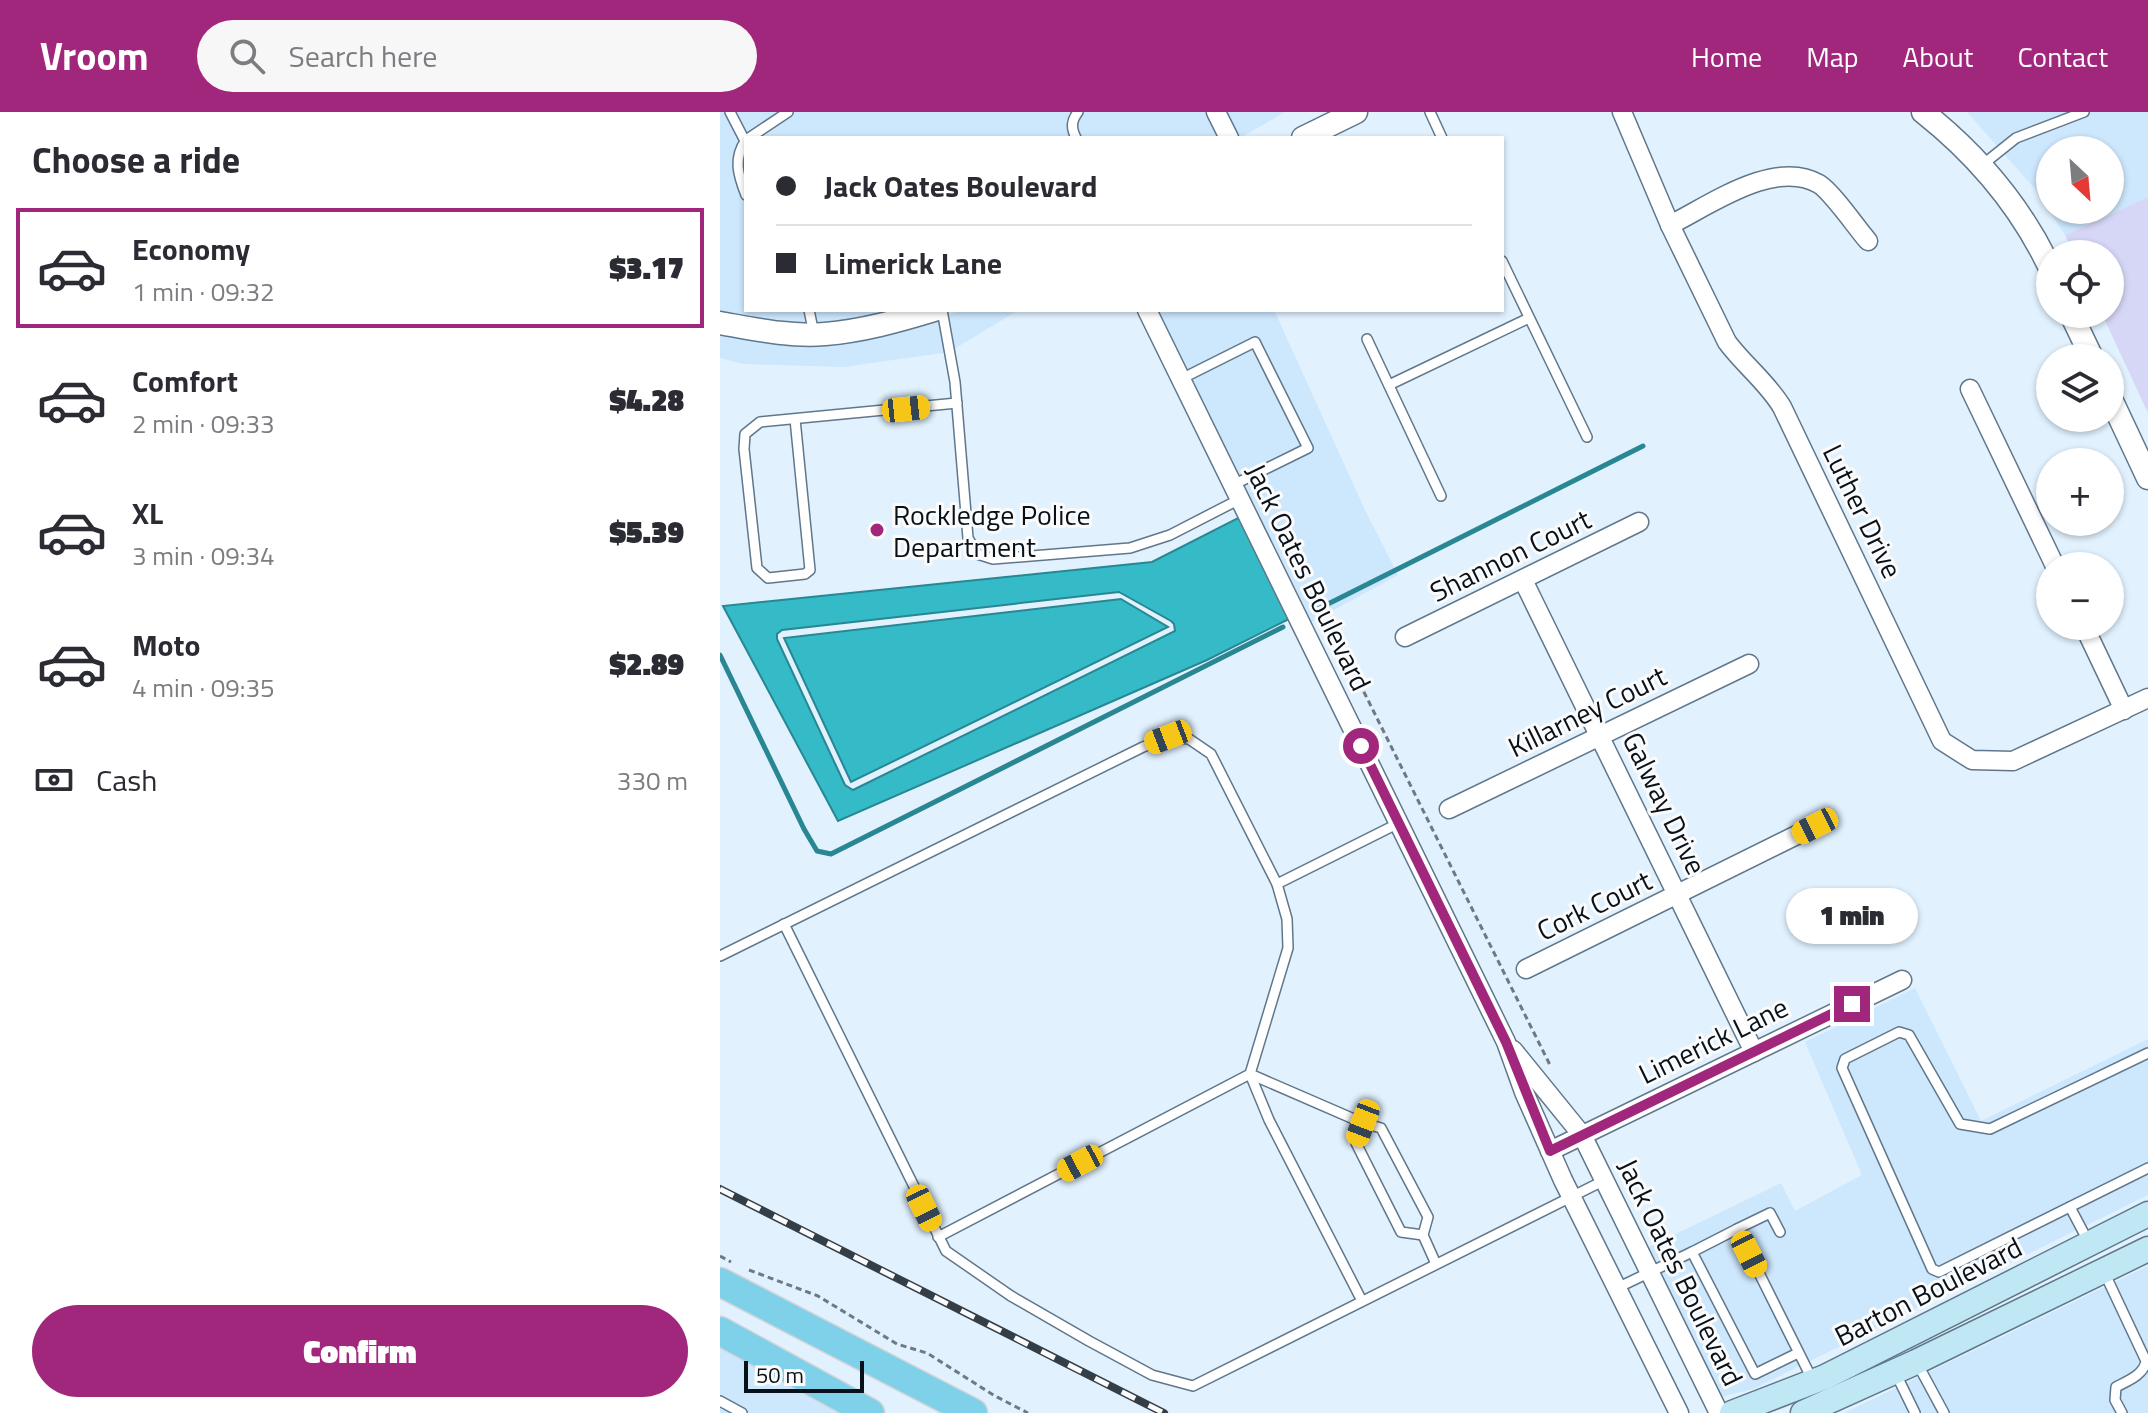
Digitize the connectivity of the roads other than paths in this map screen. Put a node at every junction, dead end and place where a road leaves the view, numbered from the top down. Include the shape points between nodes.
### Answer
1 (730, 112) edge
2 (788, 112) edge
3 (1078, 112) edge
4 (1216, 112) edge
5 (1356, 112) edge
6 (1430, 112) edge
7 (1622, 112) edge
8 (1923, 112) edge
9 (2084, 112) edge
10 (745, 136) edge
11 (753, 136) edge
12 (1075, 136) edge
13 (1228, 136) edge
14 (1307, 136) edge
15 (1441, 136) edge
16 (744, 144) edge
17 (1981, 166) junction
18 (744, 189) edge
19 (1670, 225) junction
20 (1868, 241) dead end
21 (2036, 244) edge
22 (1504, 265) edge
23 (809, 312) edge
24 (928, 312) edge
25 (942, 312) edge
26 (1148, 312) edge
27 (1529, 318) junction
28 (720, 323) edge
29 (814, 334) junction
30 (1367, 339) dead end
31 (1181, 379) junction
32 (1389, 385) junction
33 (1970, 389) dead end
34 (957, 403) junction
35 (795, 419) junction
36 (2124, 427) edge
37 (1587, 437) dead end
38 (2148, 478) edge
39 (1236, 492) junction
40 (1441, 496) dead end
41 (1639, 522) dead end
42 (2048, 552) edge
43 (1523, 580) junction
44 (1405, 637) dead end
45 (2091, 640) edge
46 (1749, 664) dead end
47 (2148, 698) edge
48 (2124, 710) junction
49 (1601, 736) junction
50 (1449, 809) dead end
51 (1399, 823) junction
52 (1815, 826) dead end
53 (1277, 884) junction
54 (1678, 894) junction
55 (784, 924) junction
56 (720, 956) edge
57 (1526, 969) dead end
58 (1902, 980) dead end
59 (1506, 1042) junction
60 (1754, 1052) junction
61 (2148, 1053) edge
62 (1250, 1074) junction
63 (1363, 1123) junction
64 (1582, 1135) junction
65 (1550, 1151) junction
66 (2148, 1168) edge
67 (1605, 1180) junction
68 (1571, 1197) junction
69 (2070, 1207) junction
70 (2148, 1214) edge
71 (1737, 1229) junction
72 (1780, 1232) dead end
73 (1423, 1235) junction
74 (938, 1237) junction
75 (2089, 1243) junction
76 (2148, 1249) edge
77 (1692, 1252) junction
78 (1436, 1264) junction
79 (2103, 1271) junction
80 (726, 1272) edge
81 (1650, 1272) junction
82 (1617, 1288) junction
83 (1362, 1301) junction
84 (720, 1331) edge
85 (1903, 1337) junction
86 (1798, 1353) junction
87 (1906, 1367) junction
88 (1813, 1381) junction
89 (720, 1401) edge
90 (742, 1413) edge
91 (870, 1413) edge
92 (973, 1413) edge
93 (1679, 1413) edge
94 (1719, 1413) edge
95 (1732, 1413) edge
96 (1803, 1413) edge
97 (1915, 1413) edge
98 (1944, 1413) edge
99 (2122, 1413) edge

1 - 10 lane
2 - 11 lane
3 - 12 lane via 1073,118
4 - 13 street
5 - 14 street
6 - 15 lane
7 - 19 street, Luther Drive
8 - 17 street
9 - 17 lane via 2016,138
16 - 18 lane via 737,170
17 - 21 street via 2008,197
19 - 20 street via 1764,178 1796,176 1821,185
19 - 48 street, Luther Drive via 1727,342 1782,407 1942,741 1972,760 2013,761
22 - 27 lane
23 - 29 lane
24 - 29 street via 889,324
25 - 34 lane
26 - 31 street, Jack Oates Boulevard
27 - 32 lane
27 - 37 lane
28 - 29 street
30 - 32 lane
31 - 39 street, Jack Oates Boulevard
31 - 39 lane via 1255,342 1308,448
32 - 40 lane
33 - 42 street
34 - 35 lane
34 - 39 lane via 968,538 977,554 993,559 1130,548 1170,535
35 - 35 lane via 760,422 745,434 757,568 768,578 810,570
36 - 38 street
39 - 51 street, Jack Oates Boulevard
41 - 43 street, Shannon Court
43 - 44 street, Shannon Court
43 - 49 street, Galway Drive
45 - 48 street
46 - 49 street, Killarney Court
47 - 48 street, Luther Drive
49 - 50 street, Killarney Court
49 - 54 street, Galway Drive
51 - 53 lane
51 - 59 street, Jack Oates Boulevard
52 - 54 street, Cork Court
53 - 55 lane via 1211,754 1189,739 1168,737
53 - 62 lane via 1288,948
54 - 57 street, Cork Court
54 - 60 street, Galway Drive
55 - 56 lane
55 - 74 lane
58 - 60 street, Limerick Lane
59 - 64 street, Jack Oates Boulevard
59 - 65 street, Jack Oates Boulevard
60 - 64 street, Limerick Lane
61 - 69 lane via 1990,1129 1960,1124 1909,1035 1899,1032 1845,1059 1842,1068 1932,1269 1939,1272
62 - 63 lane
62 - 74 lane
62 - 83 lane
63 - 73 lane via 1381,1128 1428,1217
63 - 73 lane via 1356,1143 1401,1232
64 - 65 street, Limerick Lane
64 - 67 street, Jack Oates Boulevard
65 - 68 street, Jack Oates Boulevard
66 - 69 lane
67 - 68 lane
67 - 81 street, Jack Oates Boulevard
68 - 78 lane
68 - 82 street, Jack Oates Boulevard
69 - 75 lane
70 - 75 main road, Barton Boulevard
71 - 72 lane via 1770,1213
71 - 77 lane
71 - 86 lane
73 - 78 lane
74 - 83 lane via 946,1251 1011,1296 1152,1375 1193,1386
75 - 79 main road
75 - 85 main road, Barton Boulevard
76 - 79 main road, Barton Boulevard
77 - 81 lane
77 - 86 lane via 1755,1374
78 - 83 lane
79 - 87 main road, Barton Boulevard
79 - 99 lane via 2146,1361 2145,1368 2116,1387
80 - 92 main road
81 - 82 lane
81 - 94 street, Jack Oates Boulevard
82 - 93 street, Jack Oates Boulevard
84 - 91 main road
85 - 87 main road
85 - 88 main road, Barton Boulevard
86 - 88 lane
87 - 96 main road, Barton Boulevard
87 - 97 lane
87 - 98 lane
88 - 95 main road, Barton Boulevard
89 - 90 lane

